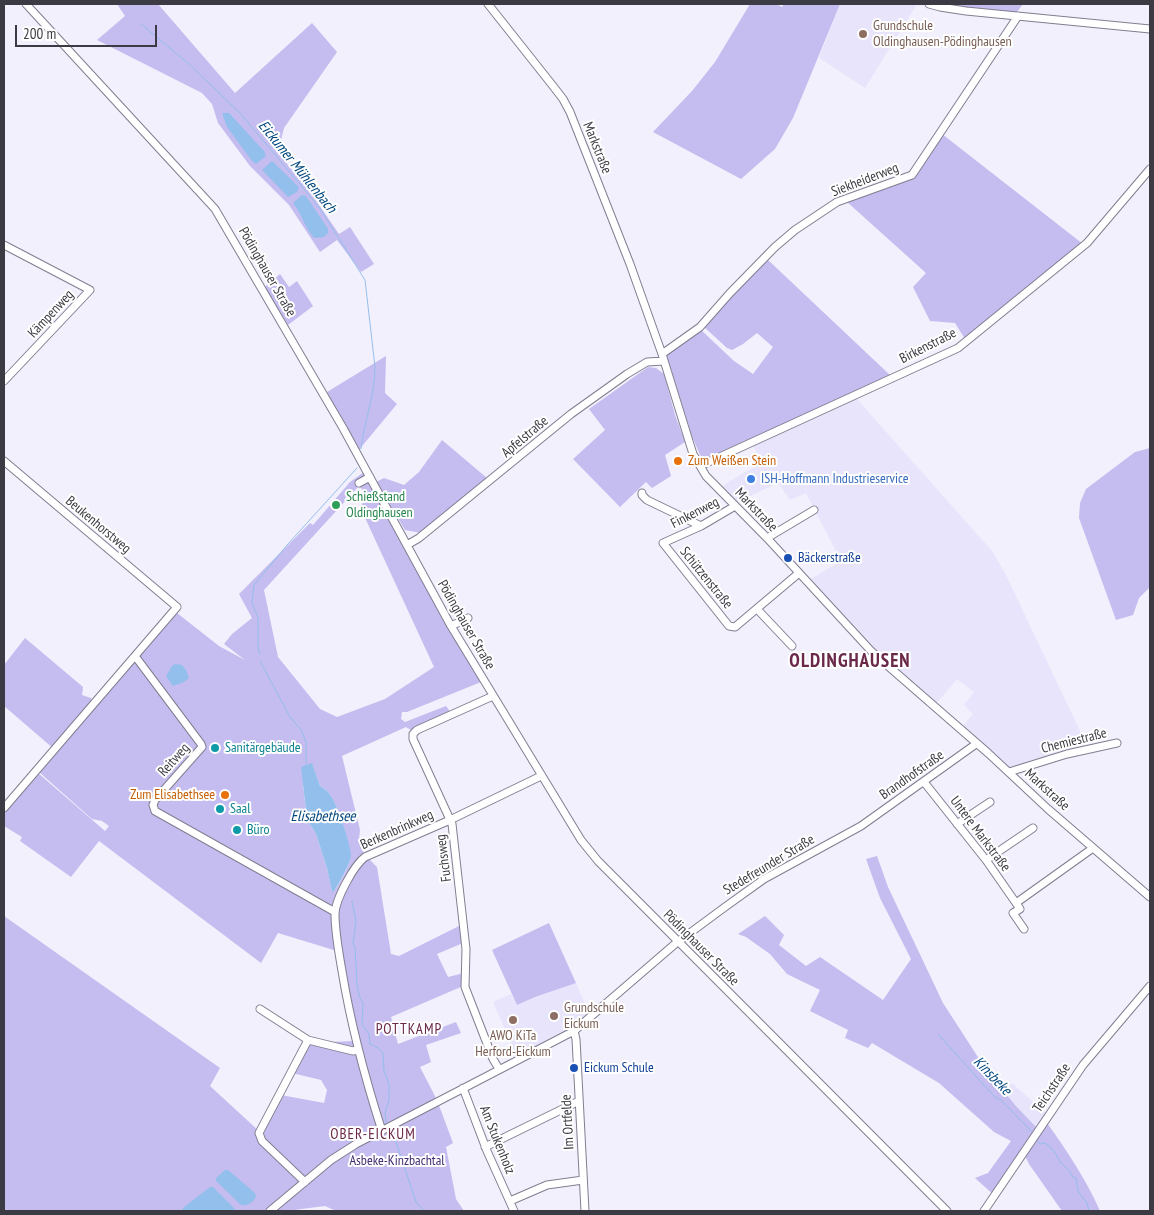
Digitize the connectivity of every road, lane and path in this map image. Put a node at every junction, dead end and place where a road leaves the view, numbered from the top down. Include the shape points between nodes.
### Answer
1 (26, 4) edge
2 (488, 4) edge
3 (929, 4) edge
4 (1018, 16) junction
5 (1150, 29) edge
6 (1150, 169) edge
7 (4, 245) edge
8 (663, 357) junction
9 (4, 381) edge
10 (4, 461) edge
11 (700, 466) junction
12 (370, 476) junction
13 (359, 483) dead end
14 (642, 492) dead end
15 (735, 506) junction
16 (814, 510) dead end
17 (701, 526) junction
18 (767, 538) junction
19 (665, 542) joint
20 (407, 544) junction
21 (799, 574) junction
22 (757, 609) junction
23 (468, 618) dead end
24 (451, 626) junction
25 (792, 646) dead end
26 (135, 656) junction
27 (493, 696) junction
28 (1118, 743) dead end
29 (976, 744) junction
30 (1009, 772) junction
31 (541, 776) junction
32 (924, 782) junction
33 (990, 802) dead end
34 (4, 808) edge
35 (450, 820) junction
36 (958, 824) junction
37 (861, 826) joint
38 (1033, 828) dead end
39 (1093, 848) junction
40 (986, 860) junction
41 (1150, 897) edge
42 (1016, 903) junction
43 (335, 912) junction
44 (1024, 929) dead end
45 (678, 942) junction
46 (1150, 986) edge
47 (260, 1009) dead end
48 (574, 1031) junction
49 (308, 1040) junction
50 (357, 1050) junction
51 (499, 1070) junction
52 (463, 1088) junction
53 (579, 1101) junction
54 (382, 1131) junction
55 (485, 1147) junction
56 (583, 1180) junction
57 (304, 1182) junction
58 (510, 1201) junction
59 (270, 1211) edge
60 (514, 1211) edge
61 (585, 1211) edge
62 (947, 1211) edge
63 (984, 1211) edge

1 - 12 street, Pödinghauser Straße via 215,209
2 - 8 street, Markstraße via 554,86 570,112
3 - 4 street
4 - 5 street
4 - 8 street, Siekheiderweg via 912,174 837,202 795,230 700,327
6 - 11 street, Birkenstraße via 1087,243 958,348
7 - 9 street, Kämpenweg via 90,290
8 - 11 street, Markstraße via 693,454
8 - 20 street, Apfelstraße via 627,374 571,414
10 - 26 street, Beukenhorstweg via 177,607
11 - 15 street, Markstraße
12 - 13 street
12 - 20 street, Pödinghauser Straße
14 - 17 street via 647,500
15 - 17 street, Finkenweg
15 - 18 street, Markstraße
16 - 18 street
17 - 19 street, Finkenweg
18 - 21 street, Markstraße
19 - 22 street, Schützenstraße via 664,546 729,626 733,628
20 - 24 street, Pödinghauser Straße
21 - 22 street
21 - 29 street, Markstraße via 872,652
22 - 25 street
23 - 24 street
24 - 27 street, Pödinghauser Straße
26 - 34 street
26 - 43 street, Reitweg via 202,747 155,800 155,811
27 - 31 street, Pödinghauser Straße
27 - 35 street, Fuchsweg via 413,734 416,748
28 - 30 street, Chemiestraße
29 - 30 street, Markstraße
29 - 32 street, Brandhofstraße
30 - 39 street, Markstraße
31 - 35 street, Berkenbrinkweg
31 - 45 street, Pödinghauser Straße via 592,854
32 - 36 street, Untere Markstraße
32 - 37 street, Brandhofstraße
33 - 36 street
35 - 43 street, Berkenbrinkweg via 361,859 346,883
35 - 51 street, Fuchsweg via 465,944 465,986
36 - 40 street, Untere Markstraße
37 - 45 street, Stedefreunder Straße via 764,880
38 - 40 street
39 - 41 street, Markstraße
39 - 42 street
40 - 42 street, Untere Markstraße
42 - 44 street, Untere Markstraße via 1020,908 1013,913
43 - 50 street, Berkenbrinkweg
45 - 48 street, Stedefreunder Straße
45 - 62 street, Pödinghauser Straße
46 - 63 street, Teichstraße via 1083,1065
47 - 49 street
48 - 51 street, Stedefreunder Straße
48 - 53 street, Im Ortfelde
49 - 50 street
49 - 57 street via 259,1133 265,1144
50 - 54 street, Berkenbrinkweg
51 - 52 street, Stedefreunder Straße
52 - 54 street, Stedefreunder Straße
52 - 55 street, Am Stukenholz
53 - 55 street
53 - 56 street, Im Ortfelde
54 - 57 street, Stedefreunder Straße via 341,1154
55 - 58 street, Am Stukenholz
56 - 58 street via 547,1185
56 - 61 street, Im Ortfelde
57 - 59 street, Stedefreunder Straße
58 - 60 street, Am Stukenholz

